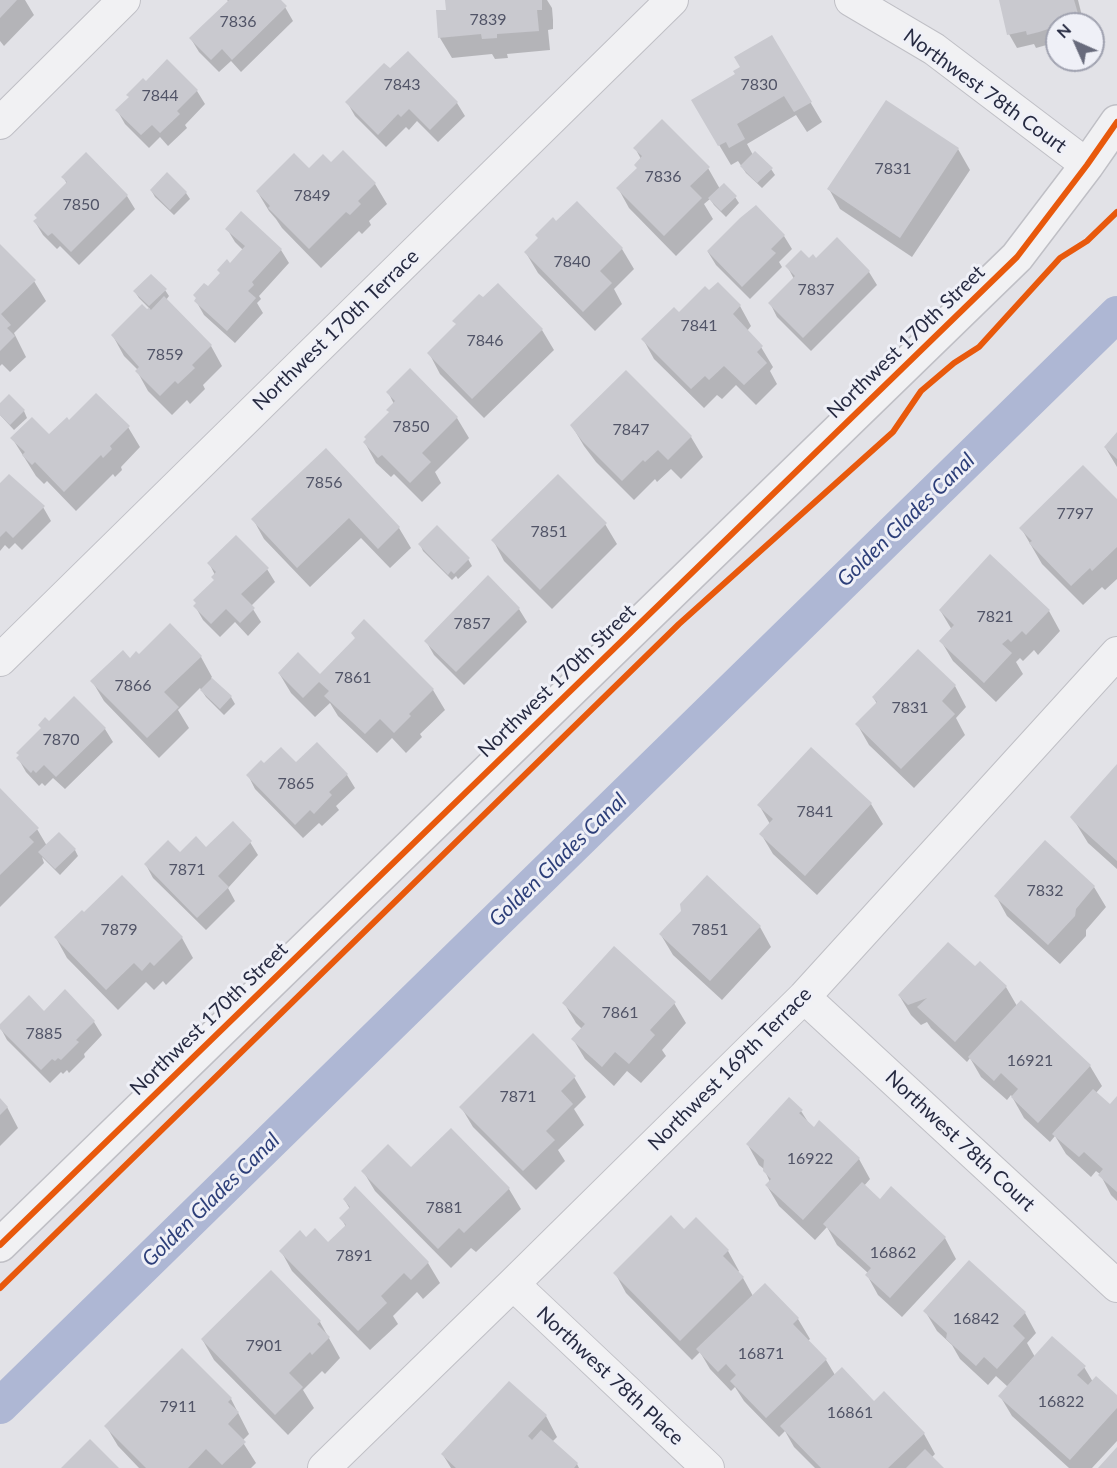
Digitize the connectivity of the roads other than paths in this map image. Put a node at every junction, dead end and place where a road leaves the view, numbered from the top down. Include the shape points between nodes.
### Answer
1 (124, 0) edge
2 (672, 0) edge
3 (851, 0) edge
4 (1117, 122) edge
5 (0, 123) edge
6 (1087, 165) junction
7 (1117, 654) edge
8 (0, 660) edge
9 (804, 997) junction
10 (0, 1245) edge
11 (513, 1284) junction
12 (1117, 1286) edge
13 (324, 1468) edge
14 (708, 1468) edge

1 - 5 street
2 - 8 street, Northwest 170th Terrace
3 - 6 street, Northwest 78th Court via 934,49
4 - 6 street, Northwest 170th Street
6 - 10 street, Northwest 170th Street via 1017,257
7 - 9 street, Northwest 169th Terrace
9 - 11 street, Northwest 169th Terrace
9 - 12 street, Northwest 78th Court
11 - 13 street, Northwest 169th Terrace
11 - 14 street, Northwest 78th Place

